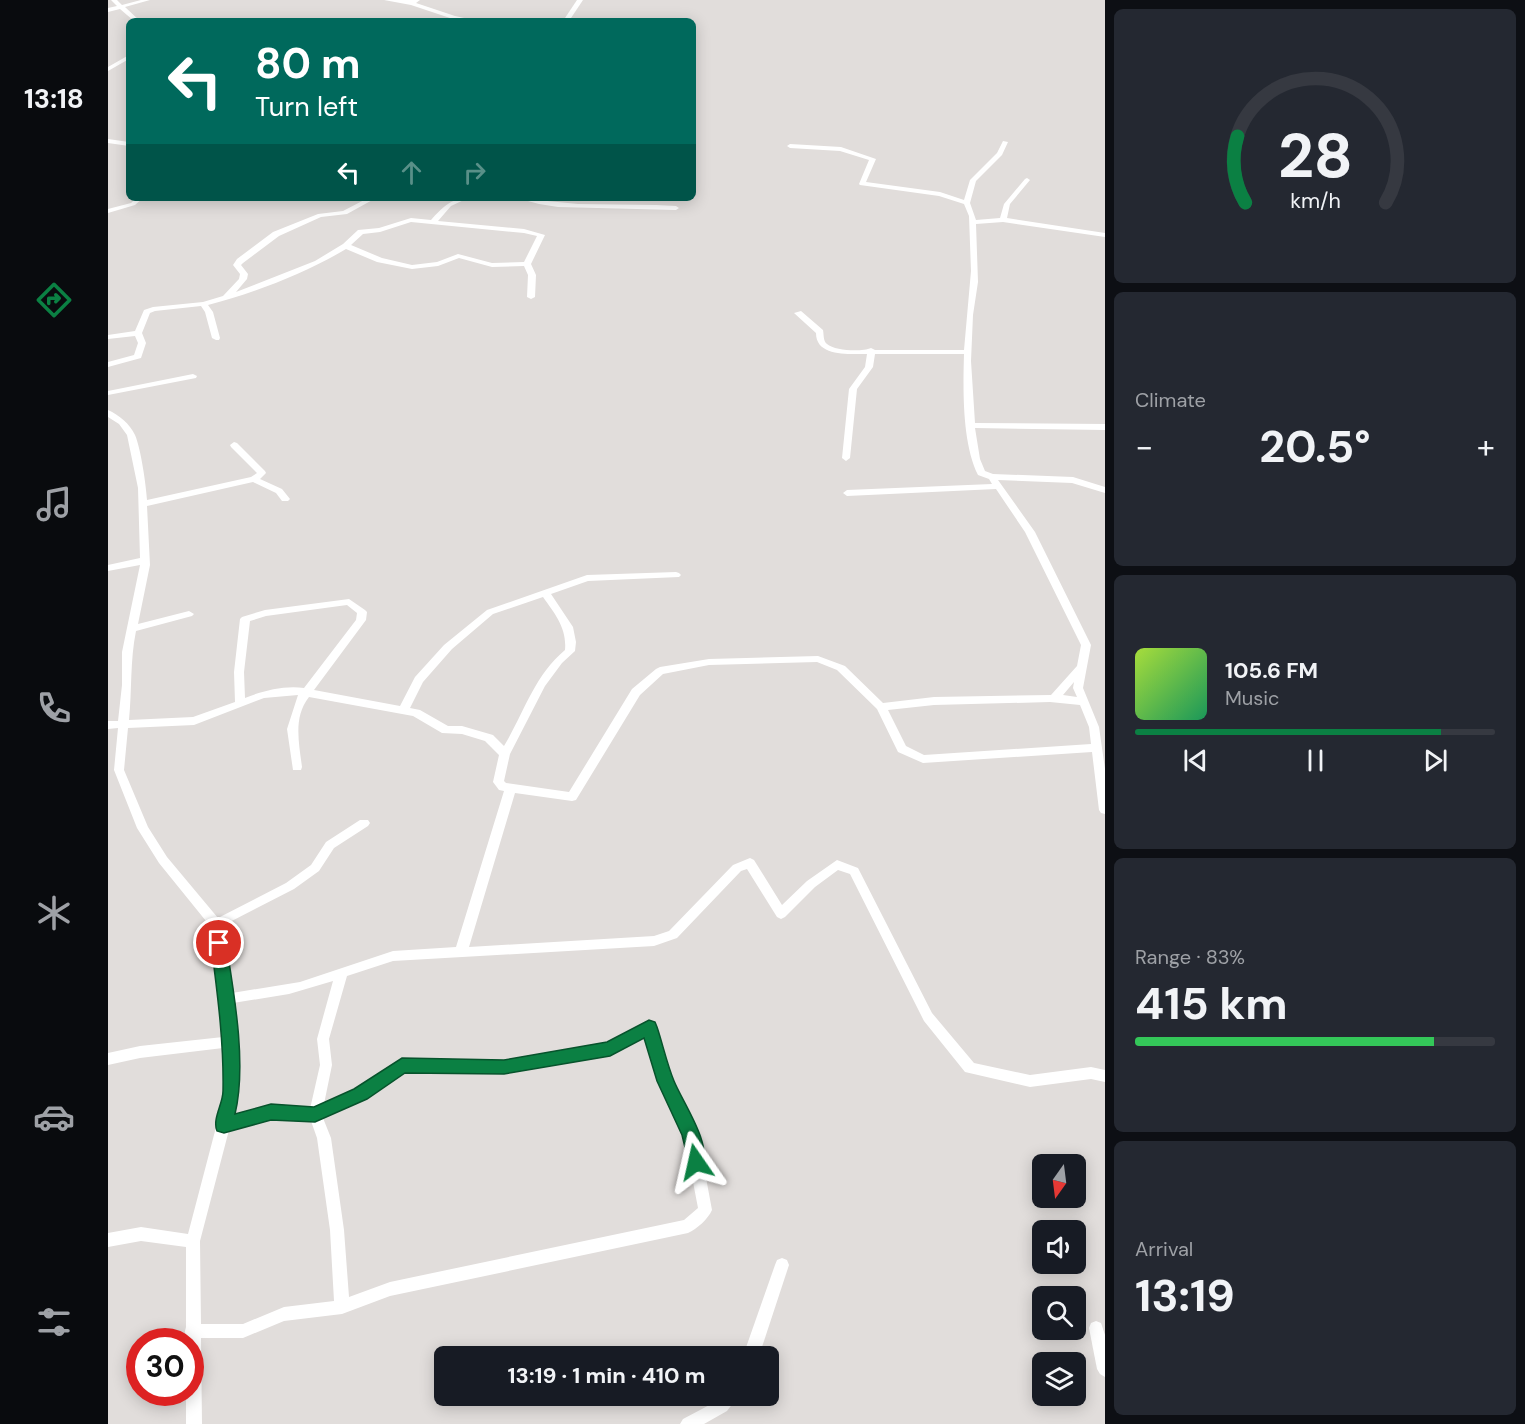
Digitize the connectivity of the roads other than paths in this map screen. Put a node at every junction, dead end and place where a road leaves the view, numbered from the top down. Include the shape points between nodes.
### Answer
1 (114, 0) edge
2 (147, 0) edge
3 (387, 0) edge
4 (580, 0) edge
5 (415, 2) edge
6 (123, 8) junction
7 (108, 10) edge
8 (134, 18) edge
9 (448, 18) edge
10 (568, 18) edge
11 (126, 59) edge
12 (108, 69) edge
13 (108, 141) edge
14 (1005, 142) dead end
15 (126, 144) edge
16 (790, 146) dead end
17 (1027, 180) dead end
18 (136, 201) edge
19 (367, 201) edge
20 (458, 201) edge
21 (534, 201) edge
22 (967, 203) junction
23 (676, 208) dead end
24 (108, 211) edge
25 (1003, 220) junction
26 (434, 221) junction
27 (973, 222) junction
28 (1105, 235) edge
29 (346, 246) junction
30 (528, 264) junction
31 (531, 297) dead end
32 (226, 298) junction
33 (203, 304) junction
34 (798, 313) dead end
35 (138, 333) junction
36 (108, 337) edge
37 (216, 338) dead end
38 (871, 350) junction
39 (969, 352) junction
40 (108, 365) edge
41 (193, 376) dead end
42 (108, 393) edge
43 (108, 413) edge
44 (971, 425) junction
45 (1105, 427) edge
46 (234, 445) dead end
47 (846, 458) dead end
48 (254, 479) junction
49 (995, 481) junction
50 (1105, 490) edge
51 (847, 493) dead end
52 (285, 499) dead end
53 (143, 504) junction
54 (145, 560) junction
55 (108, 568) edge
56 (676, 575) dead end
57 (546, 594) junction
58 (189, 614) dead end
59 (132, 629) junction
60 (1082, 668) junction
61 (306, 692) junction
62 (1053, 699) junction
63 (240, 702) junction
64 (1084, 702) junction
65 (881, 707) junction
66 (403, 711) junction
67 (122, 724) junction
68 (108, 725) edge
69 (1098, 748) junction
70 (505, 754) junction
71 (297, 767) dead end
72 (511, 789) junction
73 (1105, 810) edge
74 (364, 823) dead end
75 (216, 924) junction
76 (461, 952) junction
77 (342, 973) junction
78 (227, 999) junction
79 (228, 1042) junction
80 (108, 1059) edge
81 (1105, 1076) edge
82 (315, 1114) junction
83 (224, 1125) junction
84 (108, 1240) edge
85 (193, 1241) junction
86 (782, 1266) dead end
87 (342, 1307) junction
88 (192, 1328) edge
89 (1096, 1328) dead end
90 (204, 1331) edge
91 (754, 1346) edge
92 (1105, 1369) edge
93 (194, 1406) edge
94 (722, 1406) edge
95 (194, 1424) edge
96 (688, 1424) edge

1 - 6 street
2 - 6 street
3 - 5 street
4 - 10 street
5 - 9 street
6 - 7 street
6 - 8 street
11 - 12 street
13 - 15 street
14 - 22 street via 1000,154 973,180
16 - 22 street via 852,151 873,159 862,184 940,194
17 - 25 street via 1007,204
18 - 24 street
19 - 32 street via 345,213 320,215 276,234 240,261 237,265 243,279
20 - 26 street
21 - 23 street via 563,207 641,204
22 - 27 street
25 - 27 street
25 - 28 street
26 - 29 street via 411,220 361,232
26 - 30 street via 541,235
27 - 39 street
29 - 30 street via 380,260 412,267 438,264 458,256 492,265
29 - 32 street via 318,263
30 - 31 street
32 - 33 street
33 - 35 street via 153,309 147,312
33 - 37 street
34 - 38 street via 820,332 825,348 845,352
35 - 36 street
35 - 40 street via 142,343 138,356
38 - 39 street
38 - 47 street via 873,362 868,373 853,389
39 - 44 street
41 - 42 street
43 - 53 street via 122,422 131,435
44 - 45 street
44 - 49 street via 981,473
46 - 48 street via 262,473
48 - 52 street via 279,491
48 - 53 street
49 - 50 street via 1073,480
49 - 51 street
49 - 60 street via 1030,532 1086,645
53 - 54 street
54 - 55 street
54 - 59 street
56 - 57 street via 587,578
57 - 66 street via 490,612 454,641 419,680
57 - 70 street via 572,637 570,651 547,674
58 - 59 street
59 - 67 street
60 - 62 street
60 - 64 street via 1078,688
61 - 63 street via 269,693
61 - 63 street via 362,620 357,606 349,602 245,619
61 - 66 street
61 - 71 street via 292,729
62 - 64 street
62 - 65 street via 934,701
63 - 67 street via 194,721
64 - 69 street
65 - 69 street via 902,749 923,759
65 - 72 street via 841,668 818,659 677,666 660,671 636,692 573,797
66 - 70 street via 416,713 446,729 489,738
67 - 68 street
67 - 75 street via 119,770 143,828 163,860
69 - 73 street
70 - 72 street via 498,782
72 - 76 street
74 - 75 street via 330,845 315,868 290,886
75 - 78 street
76 - 77 street via 393,956 366,961
76 - 81 street via 654,940 673,935 737,868 750,863 781,914 837,865 854,870 928,1017 970,1068 1030,1081 1091,1073
77 - 78 street via 308,985
77 - 82 street via 323,1039 326,1065
78 - 79 street
79 - 80 street
79 - 83 street via 232,1093
82 - 83 street via 271,1112
82 - 87 street via 326,1149
82 - 87 street via 360,1094 402,1065 504,1067 610,1048 649,1027 665,1081 691,1135 705,1210 688,1226 390,1289
83 - 85 street
84 - 85 street via 141,1234
85 - 88 street
86 - 91 street
87 - 90 street via 284,1314 243,1331
89 - 92 street
93 - 95 street
94 - 96 street

